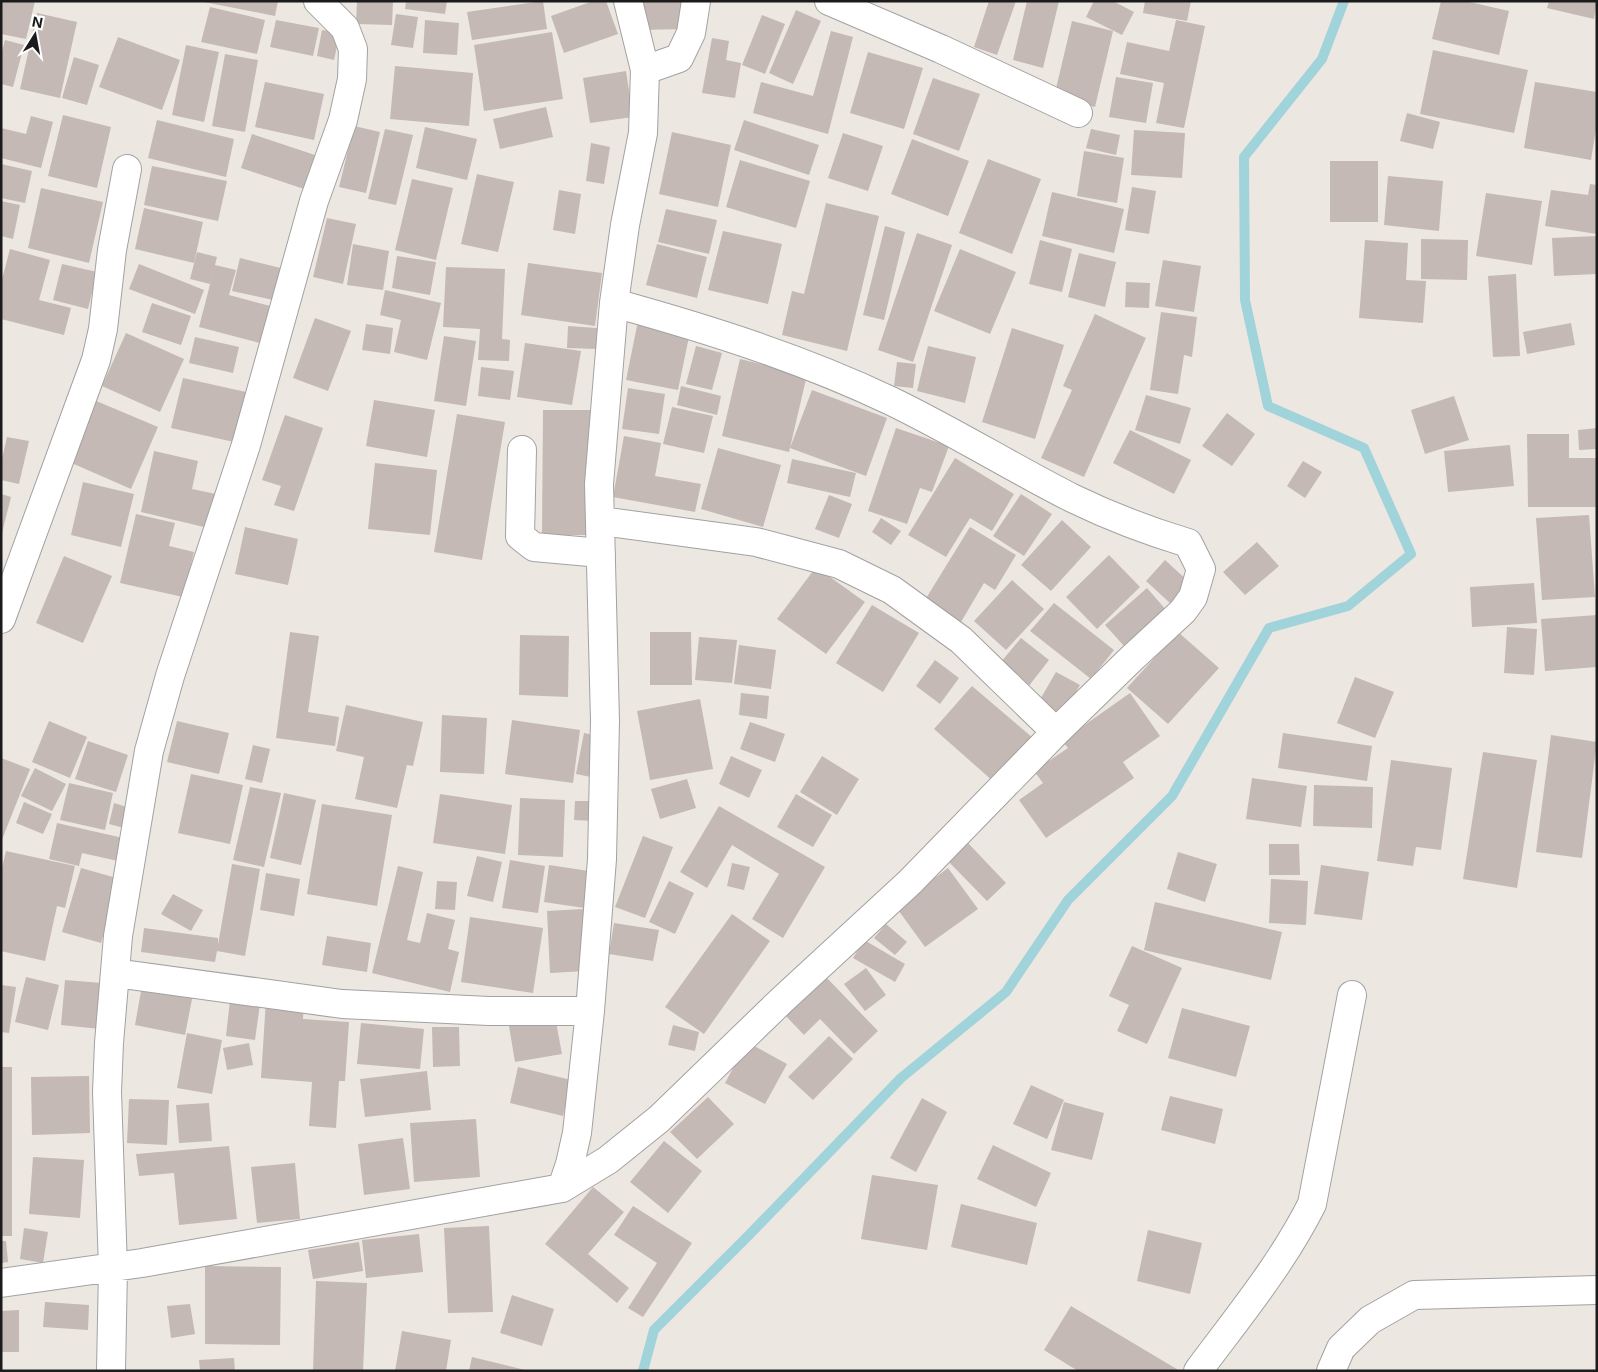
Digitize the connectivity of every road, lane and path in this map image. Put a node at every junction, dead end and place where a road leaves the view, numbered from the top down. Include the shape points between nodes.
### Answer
1 (318, 1) edge
2 (628, 1) edge
3 (696, 1) edge
4 (829, 1) edge
5 (646, 70) junction
6 (1078, 113) dead end
7 (127, 169) dead end
8 (614, 303) junction
9 (522, 450) dead end
10 (601, 521) junction
11 (601, 553) junction
12 (1, 619) edge
13 (1056, 732) junction
14 (115, 973) junction
15 (1352, 995) dead end
16 (590, 1011) junction
17 (562, 1188) junction
18 (113, 1268) junction
19 (1, 1283) edge
20 (1597, 1290) edge
21 (111, 1371) edge
22 (1198, 1371) edge
23 (1331, 1371) edge

1 - 14 street via 345,28 353,50 352,79 343,120 314,201 246,446 148,751
2 - 5 street
3 - 5 street via 691,33 679,58
4 - 6 street
5 - 8 street via 643,133
7 - 12 street via 96,360
8 - 10 street via 599,484
8 - 13 street via 792,358 892,402 1072,498 1188,544 1202,569 1193,597 1184,611
9 - 11 street via 520,536 534,547
10 - 11 street
10 - 13 street via 756,542 839,564 892,590 961,640
11 - 16 street via 605,720 602,839
13 - 17 street via 910,882 672,1106 608,1160
14 - 16 street via 342,1004 489,1011
14 - 18 street via 107,1092
15 - 22 street via 1312,1204 1278,1263
16 - 17 street via 577,1133
17 - 18 street
18 - 19 street
18 - 21 street
20 - 23 street via 1414,1295 1370,1320 1341,1348

